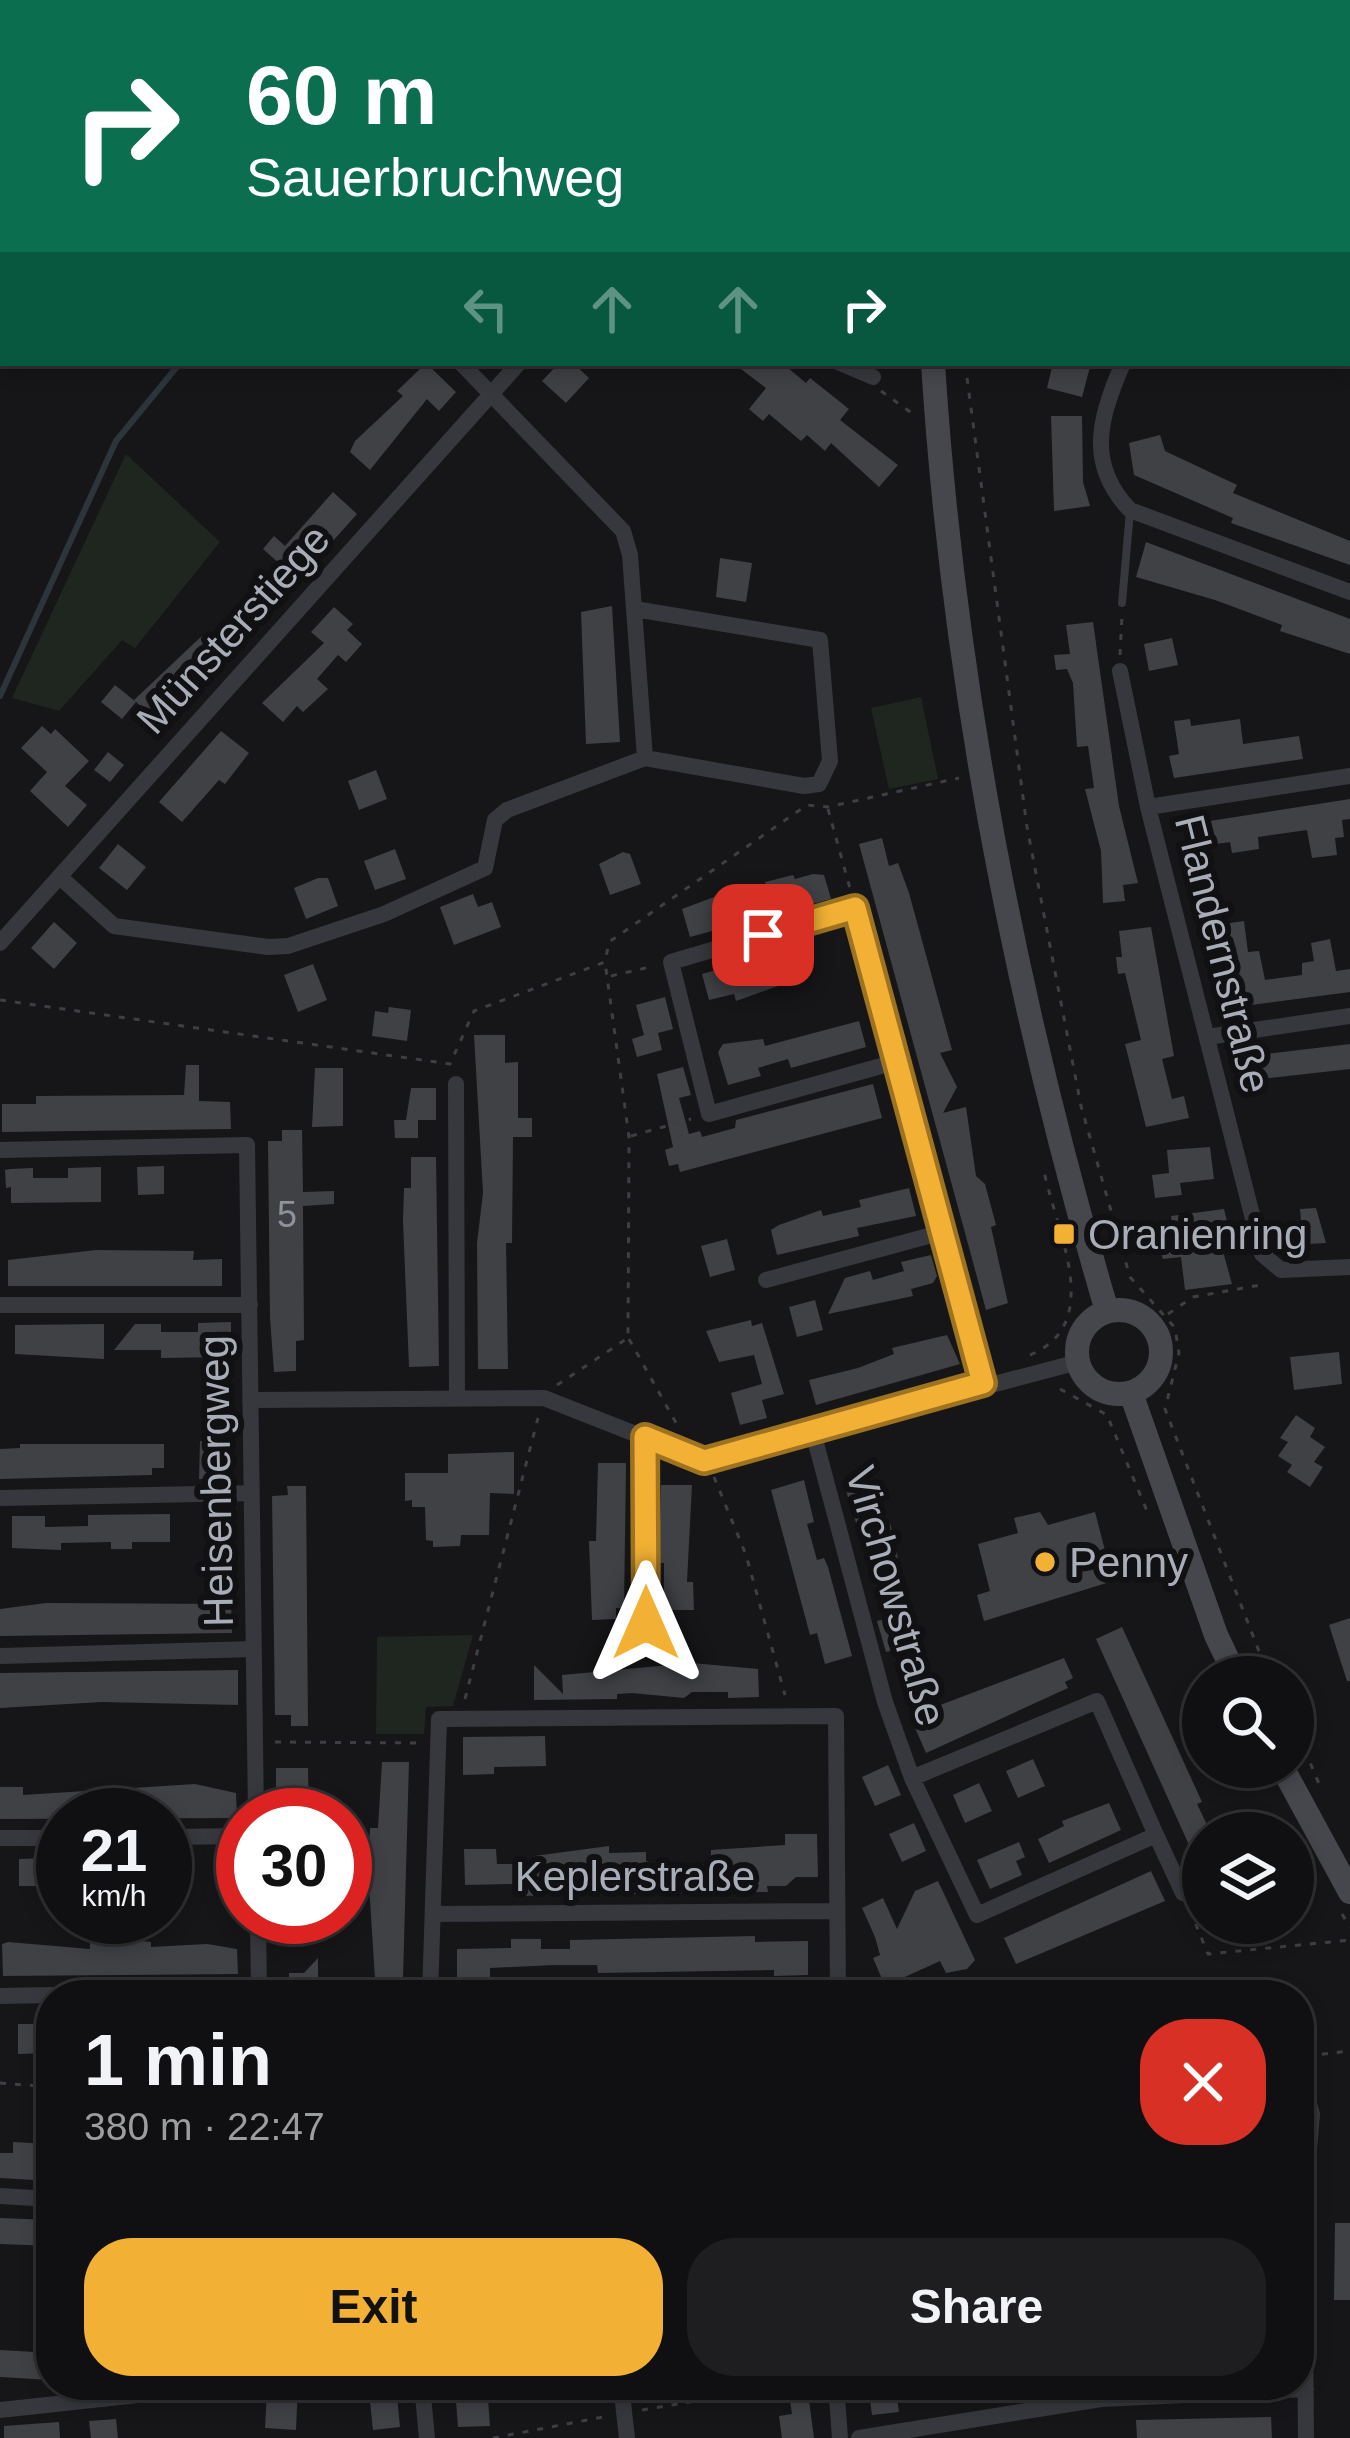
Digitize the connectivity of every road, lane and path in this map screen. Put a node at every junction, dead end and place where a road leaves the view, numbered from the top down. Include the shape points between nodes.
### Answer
1 (464, 366) edge
2 (516, 366) edge
3 (847, 366) edge
4 (933, 366) edge
5 (965, 366) edge
6 (1122, 366) edge
7 (873, 377) joint
8 (490, 394) junction
9 (918, 417) dead end
10 (1130, 510) junction
11 (1350, 592) edge
12 (1122, 603) joint
13 (635, 610) junction
14 (1120, 671) joint
15 (645, 758) junction
16 (967, 776) dead end
17 (1350, 776) edge
18 (828, 807) junction
19 (1148, 808) junction
20 (60, 877) junction
21 (855, 908) junction
22 (0, 944) edge
23 (605, 962) junction
24 (671, 962) junction
25 (609, 976) junction
26 (0, 1000) edge
27 (1350, 1016) edge
28 (1207, 1037) junction
29 (898, 1061) junction
30 (456, 1084) dead end
31 (709, 1114) junction
32 (629, 1137) junction
33 (0, 1150) edge
34 (943, 1232) junction
35 (1350, 1268) edge
36 (1281, 1270) junction
37 (766, 1280) dead end
38 (1075, 1293) dead end
39 (0, 1305) edge
40 (250, 1305) junction
41 (1107, 1312) junction
42 (1167, 1315) junction
43 (628, 1338) junction
44 (1016, 1360) dead end
45 (1078, 1362) junction
46 (983, 1383) junction
47 (1054, 1387) dead end
48 (1131, 1393) junction
49 (458, 1397) junction
50 (544, 1398) junction
51 (250, 1400) junction
52 (813, 1432) junction
53 (645, 1437) junction
54 (704, 1461) junction
55 (250, 1493) junction
56 (0, 1498) edge
57 (1151, 1522) dead end
58 (646, 1623) dead end
59 (254, 1649) junction
60 (0, 1656) edge
61 (1226, 1656) edge
62 (1261, 1656) edge
63 (786, 1717) junction
64 (460, 1718) junction
65 (255, 1742) junction
66 (438, 1744) junction
67 (1314, 1772) edge
68 (912, 1778) junction
69 (256, 1788) edge
70 (1293, 1788) edge
71 (1323, 1793) dead end
72 (1156, 1835) junction
73 (0, 1838) edge
74 (36, 1838) edge
75 (1182, 1891) edge
76 (1350, 1892) edge
77 (837, 1911) junction
78 (434, 1914) junction
79 (1350, 1940) edge
80 (258, 1944) edge
81 (1204, 1944) edge
82 (1309, 1944) edge
83 (1314, 1944) edge
84 (259, 1980) edge
85 (431, 1980) edge
86 (838, 1980) edge
87 (36, 1995) edge
88 (0, 1996) edge
89 (1350, 2051) edge
90 (1314, 2055) edge
91 (0, 2083) edge
92 (36, 2086) edge
93 (0, 2196) edge
94 (36, 2198) edge
95 (52, 2400) edge
96 (424, 2400) edge
97 (623, 2400) edge
98 (837, 2400) edge
99 (1095, 2400) edge
100 (1306, 2400) edge
101 (0, 2410) edge
102 (428, 2438) edge
103 (627, 2438) edge
104 (840, 2438) edge
105 (859, 2438) edge
106 (1306, 2438) edge

1 - 8 street
2 - 8 street, Münsterstiege
3 - 7 street
4 - 41 street via 991,812 1041,1055
5 - 42 path via 1052,973 1124,1261 1139,1290
6 - 10 street via 1099,439 1109,488
7 - 9 path
8 - 13 street via 622,531
8 - 20 street, Münsterstiege
10 - 11 street
10 - 12 lane
12 - 14 path
13 - 15 street
13 - 15 street via 820,640 830,761 819,784 804,786
14 - 19 street, Flandernstraße
15 - 20 street via 507,811 495,820 485,868 288,946 114,926
16 - 18 path
17 - 19 street
18 - 21 path
18 - 23 path via 807,805 609,942
19 - 28 street, Flandernstraße
20 - 22 street, Münsterstiege
21 - 24 street
21 - 29 street
23 - 25 path
23 - 26 path via 474,1011 450,1064
24 - 25 path
24 - 31 street
25 - 32 path
27 - 28 street
28 - 36 street, Flandernstraße via 1262,1254
29 - 31 street
29 - 34 street
30 - 49 street
31 - 32 path
32 - 43 path
33 - 40 street, Heisenbergweg via 247,1145
34 - 37 street
34 - 46 street
35 - 36 street
36 - 42 path via 1255,1289 1193,1297
38 - 44 path via 1053,1342
39 - 40 street
40 - 51 street, Heisenbergweg
41 - 45 street via 1082,1331
41 - 48 street via 1138,1314 1158,1336 1160,1364
42 - 62 path via 1179,1353 1165,1409
43 - 50 path
43 - 54 path
45 - 46 street
45 - 48 street via 1097,1389
46 - 52 street
47 - 57 path via 1116,1427
48 - 61 street
49 - 50 street
49 - 51 street
50 - 53 street
50 - 64 path
51 - 55 street, Heisenbergweg
52 - 54 street
52 - 68 street, Virchowstraße
53 - 54 street
53 - 58 street
54 - 63 path via 746,1555
55 - 56 street
55 - 59 street, Heisenbergweg
59 - 60 street
59 - 65 street, Heisenbergweg
63 - 64 street
63 - 77 street via 836,1716
64 - 66 street via 439,1719
65 - 66 path
65 - 69 street, Heisenbergweg
66 - 78 street
67 - 71 path
68 - 72 street, Virchowstraße via 1097,1701
68 - 72 street, Virchowstraße via 977,1915
70 - 76 street
72 - 75 street, Virchowstraße
73 - 74 street
77 - 78 street, Keplerstraße
77 - 86 street
78 - 85 street
79 - 83 path
80 - 84 street
81 - 82 path via 1208,1954
87 - 88 street
89 - 90 path
91 - 92 path
93 - 94 street
95 - 101 street
96 - 102 street
97 - 103 street
98 - 104 street
99 - 105 street
100 - 106 street

